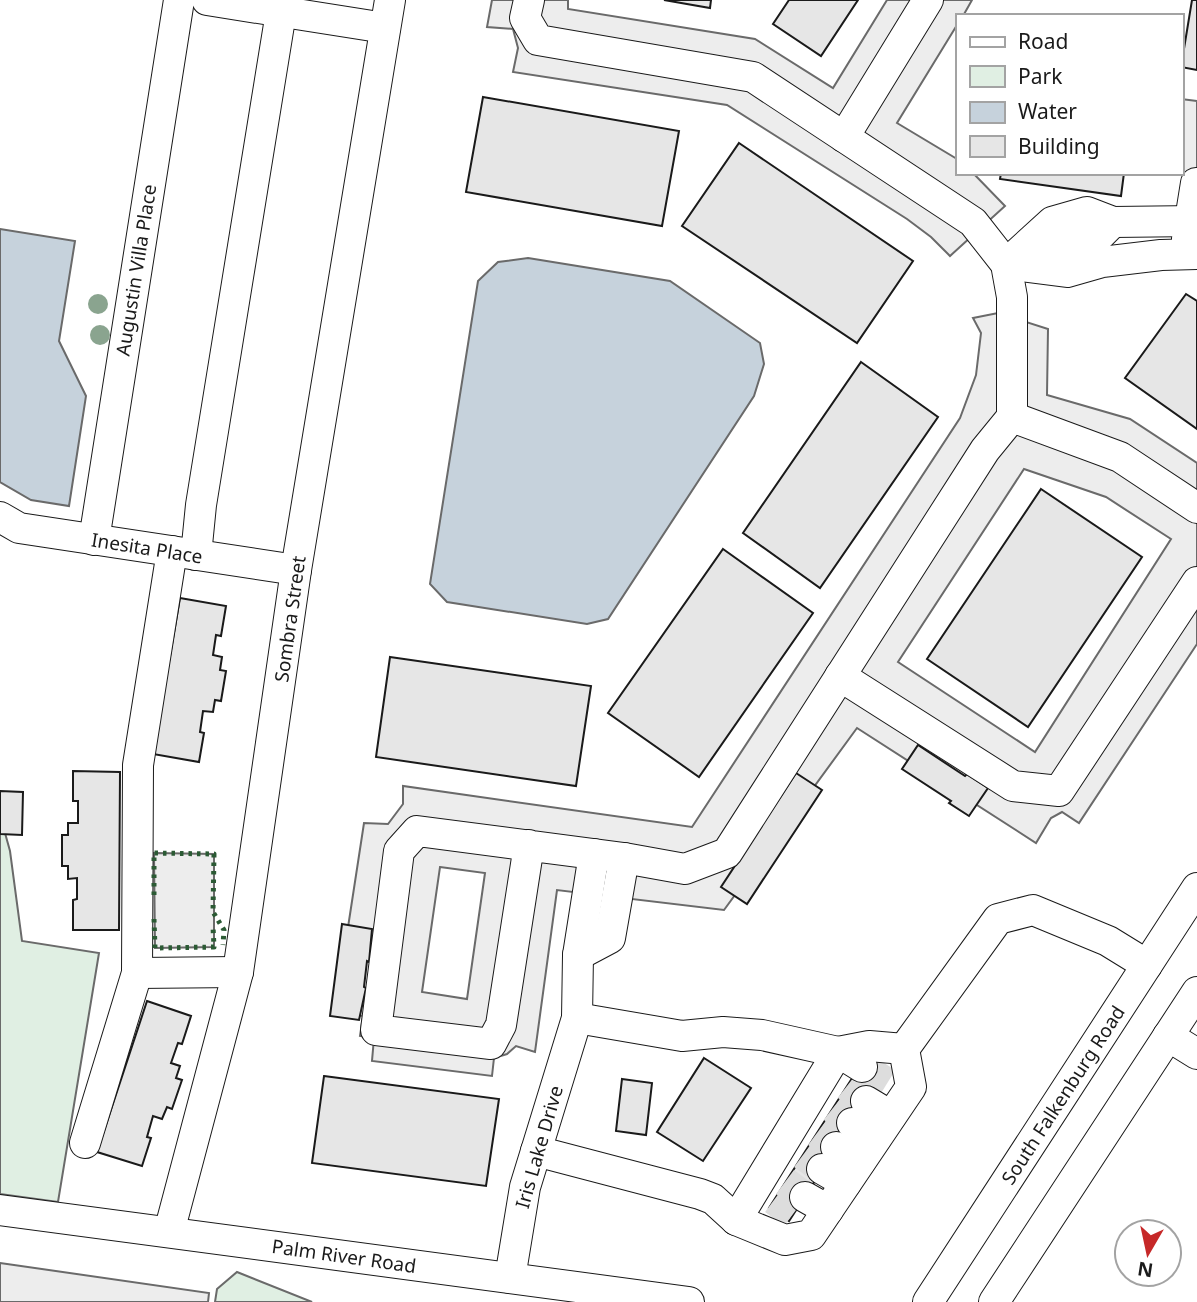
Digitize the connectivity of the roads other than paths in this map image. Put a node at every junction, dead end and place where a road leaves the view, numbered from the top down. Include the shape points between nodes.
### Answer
1 (179, 0) edge
2 (207, 0) edge
3 (528, 0) edge
4 (928, 0) edge
5 (282, 6) edge
6 (387, 14) edge
7 (844, 137) junction
8 (1196, 183) edge
9 (1194, 220) edge
10 (1191, 254) edge
11 (1006, 264) junction
12 (1012, 417) junction
13 (1197, 508) edge
14 (0, 517) edge
15 (94, 540) junction
16 (184, 553) junction
17 (296, 570) junction
18 (1197, 582) edge
19 (840, 676) junction
20 (530, 845) junction
21 (594, 854) junction
22 (624, 858) junction
23 (1197, 888) edge
24 (578, 955) junction
25 (1147, 965) junction
26 (238, 972) junction
27 (137, 973) junction
28 (1197, 992) edge
29 (577, 1018) junction
30 (1168, 1037) junction
31 (904, 1049) junction
32 (1197, 1054) edge
33 (843, 1117) junction
34 (85, 1143) dead end
35 (536, 1151) junction
36 (790, 1199) junction
37 (0, 1210) edge
38 (736, 1220) junction
39 (169, 1232) junction
40 (510, 1278) junction
41 (542, 1292) edge
42 (689, 1302) edge
43 (928, 1302) edge
44 (994, 1302) edge

1 - 15 street, Augustin Villa Place
2 - 5 street
3 - 7 street via 525,18 538,40 753,77
4 - 7 street
5 - 6 street
5 - 16 street via 201,505
6 - 17 street, Sombra Street
7 - 11 street via 973,222
8 - 9 street
9 - 10 street
9 - 11 street via 1113,222 1087,212 1052,222
10 - 11 street via 1102,262 1067,272
11 - 12 street via 1012,297
12 - 13 street via 1120,457
12 - 19 street via 985,450
14 - 15 street, Inesita Place via 19,528
15 - 16 street, Inesita Place
16 - 17 street, Inesita Place
16 - 27 street via 138,765
17 - 26 street, Sombra Street
18 - 19 street via 1059,791 1013,786
19 - 22 street via 727,853 685,869
20 - 20 street via 417,831 399,851 376,1030 491,1044 501,1026
20 - 21 street
21 - 22 street
21 - 24 street, Iris Lake Drive
22 - 24 street via 610,938
23 - 25 street, South Falkenburg Road
24 - 29 street, Iris Lake Drive
25 - 31 street via 1108,941 1033,910 998,919
25 - 43 street, South Falkenburg Road
26 - 27 street
26 - 39 street, Sombra Street
27 - 34 street
28 - 30 street
29 - 33 street via 682,1036 762,1035
29 - 35 street, Iris Lake Drive
30 - 32 street
30 - 44 street
31 - 33 street via 869,1046
31 - 33 street via 911,1087
33 - 36 street
33 - 36 street
35 - 38 street via 699,1194 713,1199
35 - 40 street, Iris Lake Drive
36 - 38 street
36 - 38 street via 811,1236 785,1240
37 - 39 street, Palm River Road
39 - 40 street, Palm River Road
40 - 41 street, Palm River Road
41 - 42 street, Palm River Road

